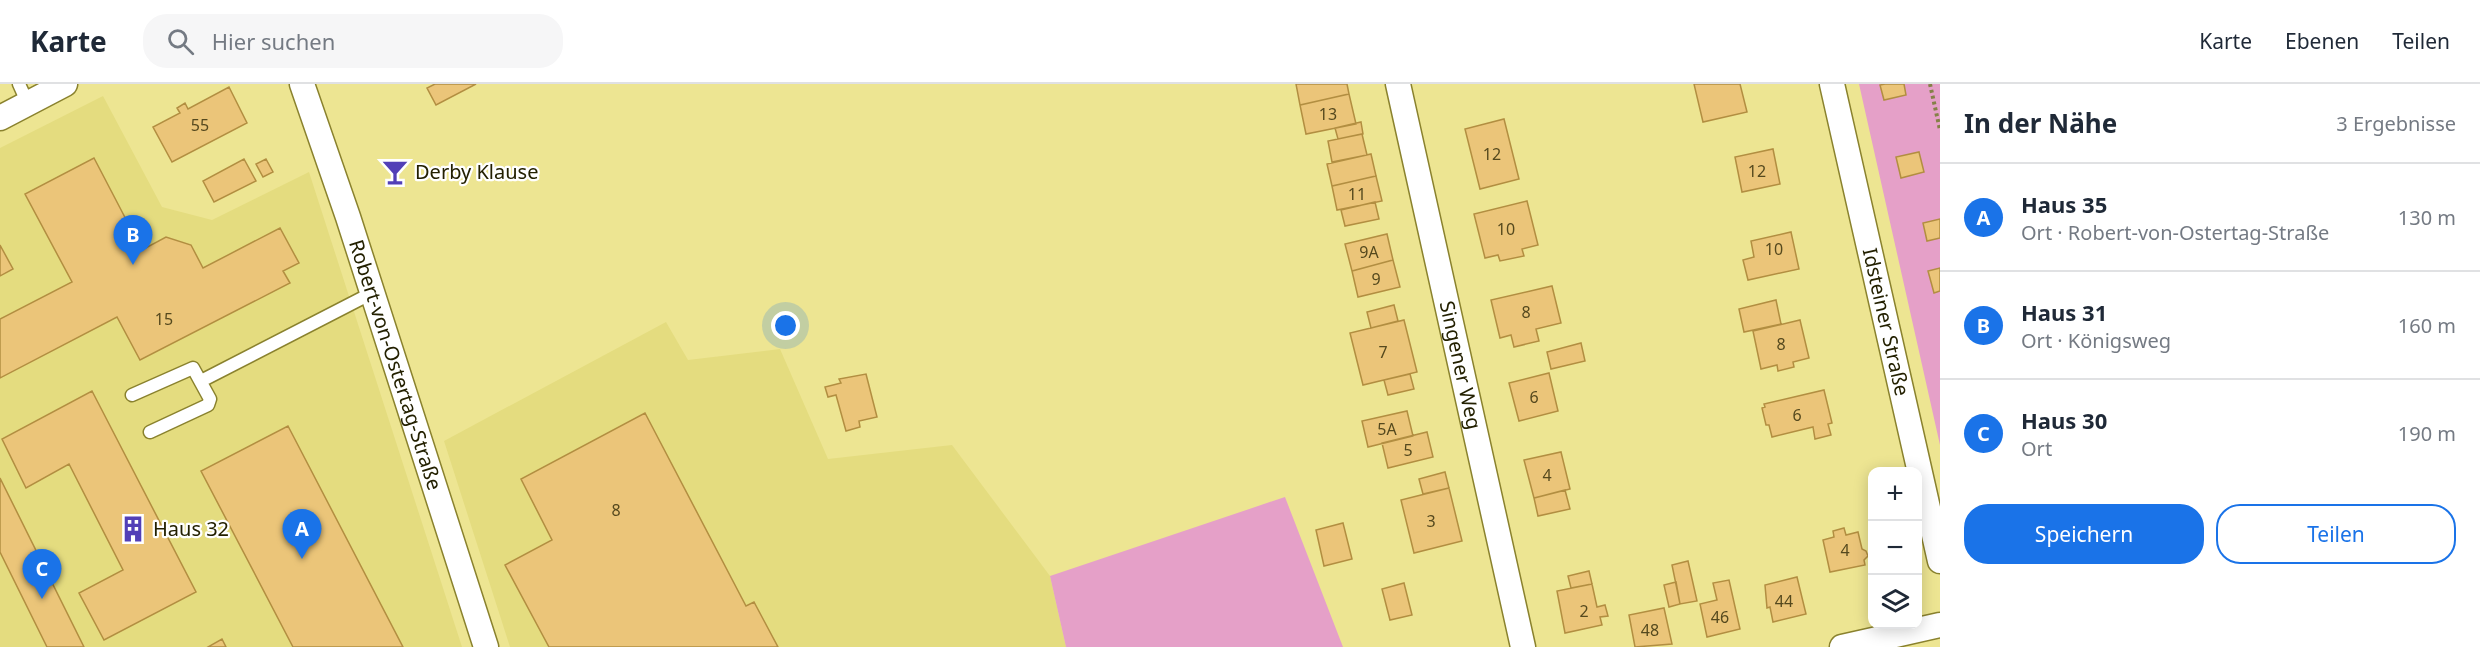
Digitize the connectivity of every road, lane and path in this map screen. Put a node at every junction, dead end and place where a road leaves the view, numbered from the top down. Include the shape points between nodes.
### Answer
1 (65, 84) edge
2 (302, 84) edge
3 (1398, 84) edge
4 (1832, 84) edge
5 (1930, 84) edge
6 (23, 94) edge
7 (0, 118) edge
8 (1940, 130) edge
9 (372, 292) junction
10 (201, 381) junction
11 (132, 395) dead end
12 (150, 432) dead end
13 (1940, 561) edge
14 (1940, 626) edge
15 (486, 647) edge
16 (1523, 647) edge
17 (1842, 647) edge

1 - 6 street
2 - 9 street, Robert-von-Ostertag-Straße
3 - 16 street, Singener Weg
4 - 13 street, Idsteiner Straße
5 - 8 path
6 - 7 street
9 - 10 lane
9 - 15 street, Robert-von-Ostertag-Straße
10 - 11 lane via 195,370 188,368
10 - 12 lane via 210,399 208,405
14 - 17 street

